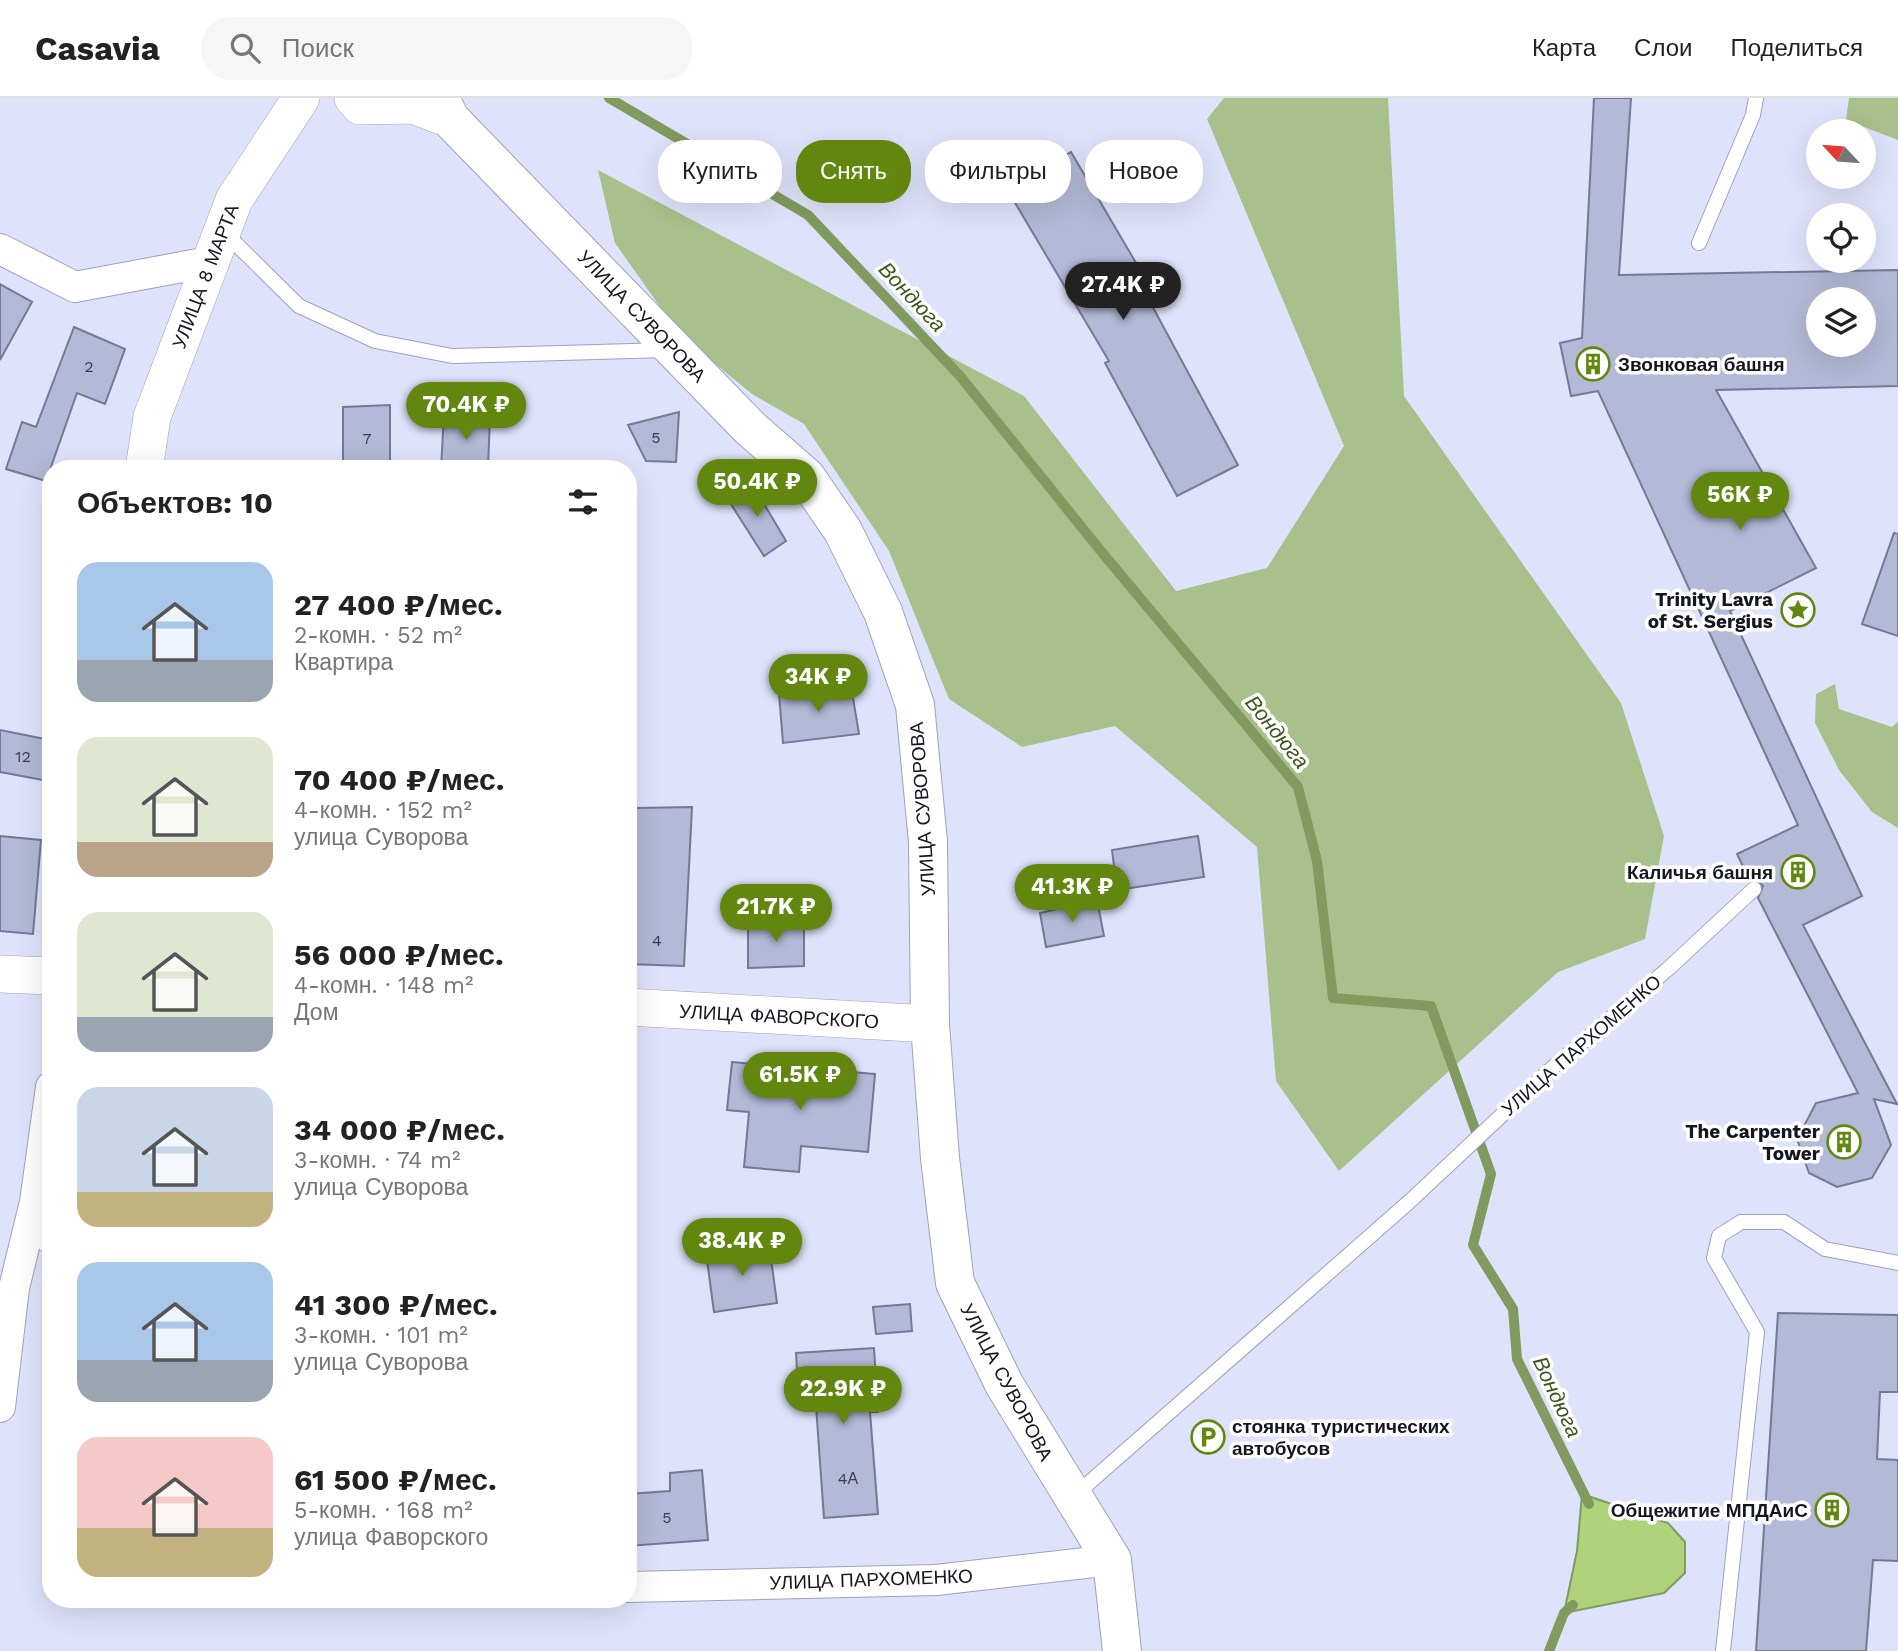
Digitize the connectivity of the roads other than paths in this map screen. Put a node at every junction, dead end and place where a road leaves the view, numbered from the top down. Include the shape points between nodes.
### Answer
1 (301, 98) edge
2 (353, 98) edge
3 (1756, 98) edge
4 (445, 108) edge
5 (223, 226) junction
6 (1699, 243) dead end
7 (0, 249) edge
8 (209, 262) junction
9 (675, 350) junction
10 (145, 460) edge
11 (1754, 889) dead end
12 (0, 974) edge
13 (42, 975) edge
14 (637, 1008) edge
15 (930, 1024) junction
16 (42, 1152) edge
17 (35, 1202) junction
18 (42, 1218) edge
19 (1898, 1263) edge
20 (0, 1407) edge
21 (1072, 1498) junction
22 (1112, 1560) junction
23 (637, 1587) edge
24 (1122, 1651) edge
25 (1723, 1651) edge

1 - 5 street, УЛИЦА 8 МАРТА via 234,200
2 - 4 street via 360,106
3 - 6 lane
4 - 9 main road, УЛИЦА СУВОРОВА
5 - 8 street, УЛИЦА 8 МАРТА
5 - 9 lane via 299,306 375,341 452,356
7 - 8 street via 75,287
8 - 10 street, УЛИЦА 8 МАРТА via 152,417
9 - 15 main road, УЛИЦА СУВОРОВА via 750,428 806,477 843,531 883,612 915,705 928,842
11 - 21 lane, УЛИЦА ПАРХОМЕНКО via 1409,1202
12 - 13 street
14 - 15 street, УЛИЦА ФАВОРСКОГО
15 - 21 main road, УЛИЦА СУВОРОВА via 955,1283 1004,1384
16 - 17 street
17 - 18 street
17 - 20 street via 14,1288
19 - 25 lane via 1825,1249 1784,1222 1741,1222 1719,1236 1714,1258 1757,1332
21 - 22 main road, УЛИЦА СУВОРОВА
22 - 23 street, УЛИЦА ПАРХОМЕНКО via 936,1580
22 - 24 main road, УЛИЦА СУВОРОВА

